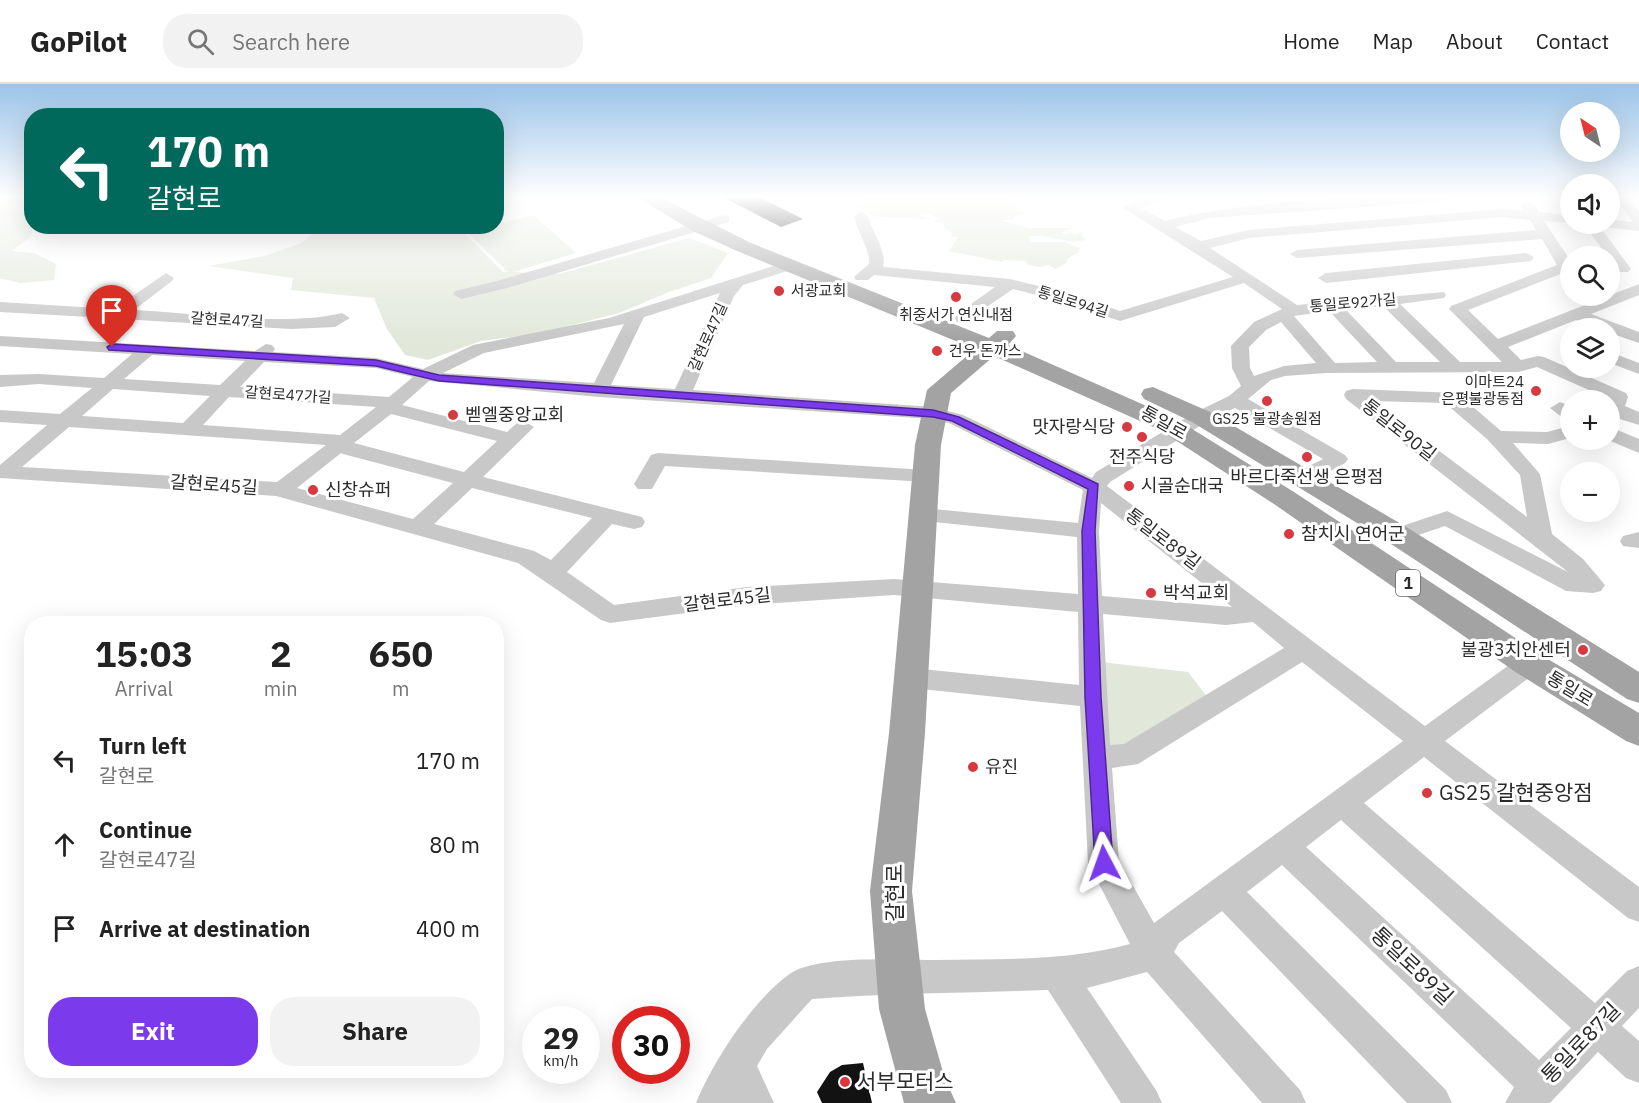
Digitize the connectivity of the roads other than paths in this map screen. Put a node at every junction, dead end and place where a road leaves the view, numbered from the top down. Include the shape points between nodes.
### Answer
1 (618, 245) edge
2 (750, 245) edge
3 (781, 245) edge
4 (871, 245) edge
5 (1196, 245) edge
6 (1205, 245) edge
7 (1339, 245) edge
8 (1414, 245) edge
9 (1199, 246) junction
10 (1347, 250) junction
11 (1297, 254) dead end
12 (1526, 258) dead end
13 (789, 266) junction
14 (1620, 269) edge
15 (1639, 270) edge
16 (1560, 271) edge
17 (866, 273) junction
18 (1379, 273) junction
19 (166, 278) dead end
20 (1245, 278) junction
21 (1326, 278) dead end
22 (739, 281) junction
23 (1004, 289) junction
24 (1639, 289) edge
25 (461, 294) dead end
26 (1438, 295) dead end
27 (1620, 297) edge
28 (1413, 298) junction
29 (1387, 300) junction
30 (1620, 304) edge
31 (1332, 305) junction
32 (1600, 306) edge
33 (0, 307) edge
34 (1630, 307) dead end
35 (1289, 312) junction
36 (119, 313) junction
37 (638, 313) junction
38 (1578, 315) junction
39 (342, 318) dead end
40 (963, 318) junction
41 (291, 324) junction
42 (1544, 329) junction
43 (1560, 335) edge
44 (1639, 338) edge
45 (0, 341) edge
46 (999, 341) junction
47 (76, 345) junction
48 (1496, 346) junction
49 (149, 349) junction
50 (260, 356) junction
51 (1620, 361) edge
52 (1391, 367) junction
53 (1455, 367) junction
54 (1518, 367) junction
55 (1330, 368) junction
56 (1639, 369) edge
57 (424, 375) junction
58 (0, 381) edge
59 (27, 381) junction
60 (110, 383) junction
61 (1603, 390) edge
62 (223, 391) junction
63 (599, 391) junction
64 (1244, 393) junction
65 (681, 396) junction
66 (0, 402) edge
67 (390, 405) junction
68 (1620, 412) edge
69 (933, 413) junction
70 (0, 416) edge
71 (1639, 419) edge
72 (65, 421) junction
73 (1190, 424) junction
74 (187, 430) junction
75 (1560, 435) edge
76 (1496, 437) junction
77 (1620, 438) edge
78 (342, 444) junction
79 (1639, 447) edge
80 (2, 472) edge
81 (926, 476) junction
82 (1302, 478) junction
83 (467, 479) junction
84 (645, 484) dead end
85 (1094, 487) junction
86 (281, 490) junction
87 (608, 514) junction
88 (923, 515) junction
89 (633, 522) dead end
90 (418, 528) junction
91 (1088, 531) junction
92 (1398, 535) junction
93 (1542, 540) junction
94 (550, 571) junction
95 (918, 589) junction
96 (1091, 603) junction
97 (1259, 613) junction
98 (1304, 648) junction
99 (1528, 664) junction
100 (912, 678) junction
101 (1639, 689) edge
102 (1093, 697) junction
103 (1639, 731) edge
104 (1426, 742) junction
105 (1097, 757) junction
106 (1343, 803) junction
107 (1284, 846) junction
108 (1224, 891) junction
109 (1639, 907) edge
110 (1153, 954) junction
111 (1056, 972) junction
112 (893, 975) junction
113 (1639, 983) edge
114 (1597, 1028) junction
115 (737, 1065) junction
116 (1639, 1065) edge
117 (1532, 1094) edge
118 (715, 1103) edge
119 (755, 1103) edge
120 (931, 1103) edge
121 (1143, 1103) edge
122 (1287, 1103) edge
123 (1432, 1103) edge

1 - 25 street
2 - 13 main road, 통일로 / 1
3 - 17 main road, 통일로 / 1 via 820,262
4 - 17 street via 877,255 876,265
5 - 9 street
6 - 9 street
7 - 10 street, 통일로92가길
8 - 10 street
9 - 20 street
10 - 11 street
10 - 18 street, 통일로92가길
12 - 18 street, 통일로92가길
13 - 22 street
13 - 46 main road, 통일로 / 1
14 - 15 street
16 - 48 street via 1457,309
17 - 23 street, 통일로94길
17 - 40 main road, 통일로 / 1
18 - 21 street
18 - 28 street, 통일로92가길
19 - 36 street
20 - 23 street, 통일로94길 via 1120,316 1066,297
20 - 35 street
22 - 37 street
22 - 65 street, 갈현로47길 via 727,294
23 - 40 street
24 - 27 street
26 - 28 street, 통일로92가길
28 - 29 street, 통일로92가길
29 - 31 street, 통일로92가길
29 - 53 street
30 - 34 street
31 - 35 street, 통일로92가길
31 - 52 street
32 - 38 street
33 - 36 street, 갈현로47길
35 - 55 street
35 - 64 street, 통일로92가길 via 1260,326 1240,346
36 - 41 street, 갈현로47길
36 - 47 street
37 - 57 street via 612,322 479,349
37 - 63 street
38 - 42 street
38 - 44 street
39 - 41 street via 335,322
40 - 46 main road, 통일로 / 1
41 - 50 street, 갈현로47길
42 - 43 street
42 - 48 street
45 - 47 street, 갈현로47길
46 - 69 main road, 갈현로 via 939,390
46 - 73 main road, 통일로 / 1 via 1125,402
47 - 49 street, 갈현로47길
47 - 59 street
48 - 54 street
49 - 50 street, 갈현로47길
49 - 60 street, 갈현로45길
50 - 57 street, 갈현로47길 via 376,363
50 - 62 street
51 - 56 street
52 - 53 street
52 - 55 street
53 - 54 street
54 - 61 street via 1538,362
55 - 64 street via 1265,376
57 - 63 street, 갈현로47길
57 - 67 street
58 - 59 street, 갈현로47가길
59 - 60 street, 갈현로47가길
59 - 66 street
60 - 62 street, 갈현로47가길
60 - 72 street, 갈현로45길
62 - 67 street, 갈현로47가길
62 - 74 street
63 - 65 street, 갈현로47길
64 - 73 street
64 - 82 street via 1338,459
65 - 69 street, 갈현로47길
67 - 78 street
67 - 83 street, 갈현로47가길 via 396,410 517,433
68 - 71 street
69 - 81 main road, 갈현로
69 - 85 street via 956,419
70 - 72 street
72 - 74 street
72 - 80 street, 갈현로45길
73 - 82 main road, 통일로 / 1
73 - 85 street via 1103,477
73 - 99 main road, 통일로 / 1 via 1284,498
74 - 78 street via 337,440
75 - 76 street
76 - 93 street, 통일로90길 via 1530,474
76 - 93 street, 통일로90길 via 1450,397 1353,394
77 - 79 street
78 - 83 street via 350,450
78 - 86 street
80 - 86 street, 갈현로45길
81 - 84 street via 658,459
81 - 88 main road, 갈현로
82 - 92 main road, 통일로 / 1
83 - 87 street
83 - 90 street
85 - 91 street
85 - 97 street, 통일로89길
86 - 90 street, 갈현로45길
87 - 89 street
87 - 94 street via 561,565
88 - 91 street
88 - 95 main road, 갈현로
90 - 94 street, 갈현로45길 via 526,557
91 - 96 street
92 - 93 street, 통일로90길 via 1447,518 1574,585 1593,585 1581,570
92 - 101 main road, 통일로 / 1
94 - 95 street, 갈현로45길 via 610,614 747,596 840,589
95 - 96 street
95 - 100 main road, 갈현로
96 - 97 street via 1226,616
96 - 102 street
97 - 98 street, 통일로89길
98 - 104 street, 통일로89길
98 - 105 street via 1128,756
99 - 103 main road, 통일로 / 1
99 - 104 street
100 - 102 street
100 - 112 main road, 갈현로 via 891,891
102 - 105 street
104 - 106 street
104 - 109 street, 통일로89길
105 - 110 street via 1104,863
106 - 107 street
106 - 114 street
107 - 108 street
107 - 117 street, 통일로89길
108 - 110 street via 1167,932
108 - 123 street
110 - 111 street via 1094,971
110 - 122 street
111 - 112 street
111 - 121 street
112 - 115 street via 801,986 754,1036
112 - 120 main road, 갈현로 via 923,1089
113 - 114 street, 통일로87길
114 - 116 street
114 - 117 street, 통일로87길
115 - 118 street
115 - 119 street

